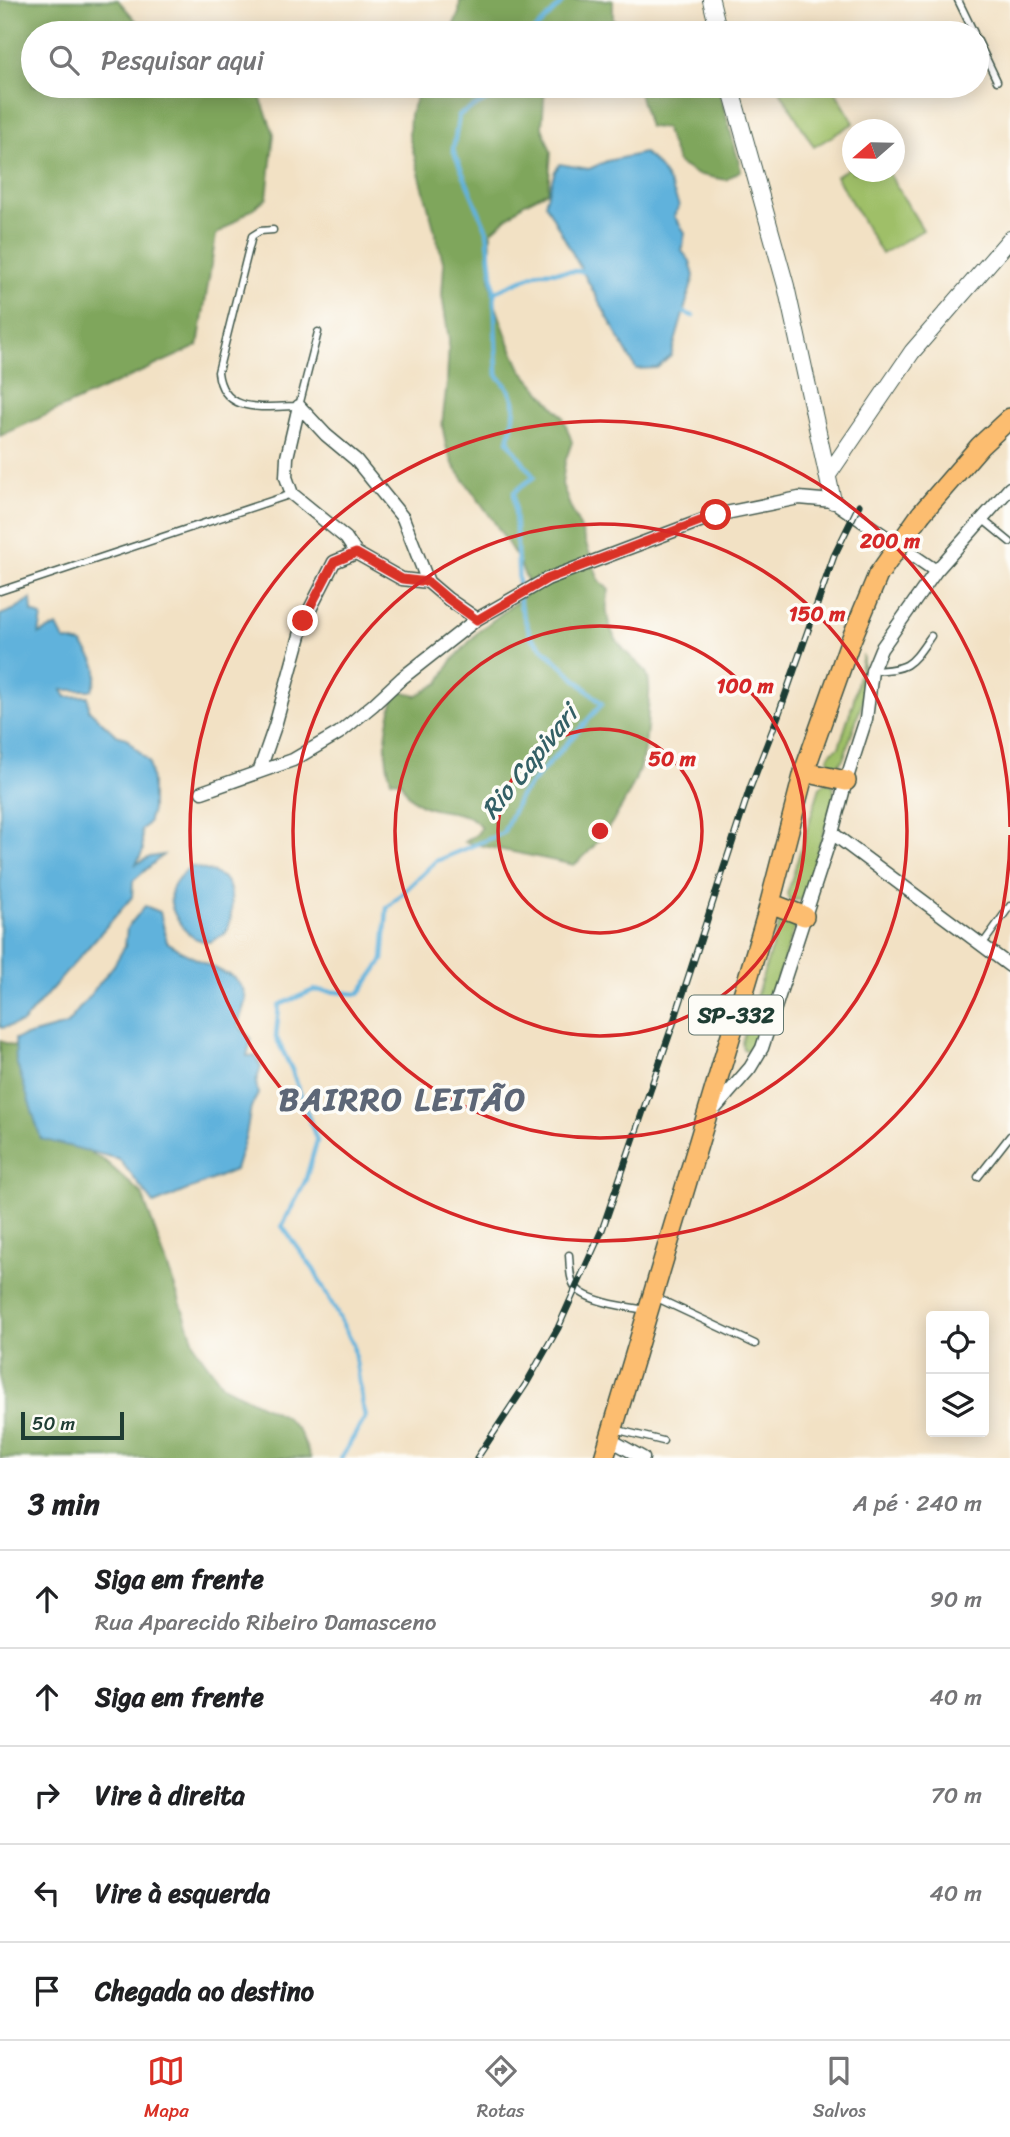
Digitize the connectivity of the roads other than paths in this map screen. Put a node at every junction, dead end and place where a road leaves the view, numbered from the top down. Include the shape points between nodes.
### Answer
1 (711, 0) edge
2 (958, 0) edge
3 (716, 21) edge
4 (968, 21) edge
5 (989, 64) edge
6 (997, 81) dead end
7 (733, 98) edge
8 (273, 230) dead end
9 (1010, 239) edge
10 (318, 332) dead end
11 (299, 407) junction
12 (1010, 418) edge
13 (828, 475) junction
14 (1010, 488) edge
15 (292, 494) junction
16 (837, 503) junction
17 (982, 519) junction
18 (1010, 542) edge
19 (356, 553) junction
20 (936, 571) junction
21 (428, 582) junction
22 (0, 591) edge
23 (477, 620) junction
24 (931, 636) dead end
25 (872, 671) junction
26 (259, 772) junction
27 (804, 772) junction
28 (846, 781) junction
29 (202, 792) dead end
30 (832, 833) junction
31 (770, 903) junction
32 (1010, 906) edge
33 (804, 916) junction
34 (982, 945) junction
35 (1010, 966) edge
36 (704, 1121) junction
37 (1010, 1136) edge
38 (978, 1177) dead end
39 (569, 1255) dead end
40 (650, 1303) junction
41 (755, 1344) dead end
42 (663, 1441) dead end
43 (608, 1442) edge
44 (643, 1458) edge

1 - 3 street
2 - 4 lane
5 - 6 lane
7 - 13 street via 786,286
8 - 11 lane via 252,236 218,372 219,386 243,406
9 - 13 street via 912,352
10 - 11 lane
11 - 15 street via 287,457 286,477
11 - 21 street via 356,460 403,518
12 - 27 main road, SP-332, bridge via 920,514 878,575
13 - 16 street
14 - 17 street
15 - 19 street via 346,538
15 - 22 lane
16 - 20 street
16 - 23 street via 799,498 716,515 547,579
17 - 18 lane
17 - 20 street
19 - 21 street via 402,579
19 - 26 street via 334,562 303,621
20 - 25 street via 890,634
21 - 23 street
23 - 26 street via 339,733 293,760
24 - 25 lane via 912,663
25 - 28 street via 866,719
26 - 29 street
27 - 28 main road
27 - 31 main road, SP-332
28 - 30 street
30 - 33 street
30 - 34 street
31 - 33 main road
31 - 36 main road, SP-332
32 - 34 lane
33 - 36 street via 762,1048
34 - 35 street
36 - 40 main road, SP-332
37 - 38 lane
39 - 40 lane via 576,1288 611,1304
40 - 41 lane
40 - 43 main road, SP-332
42 - 43 lane
43 - 44 street

